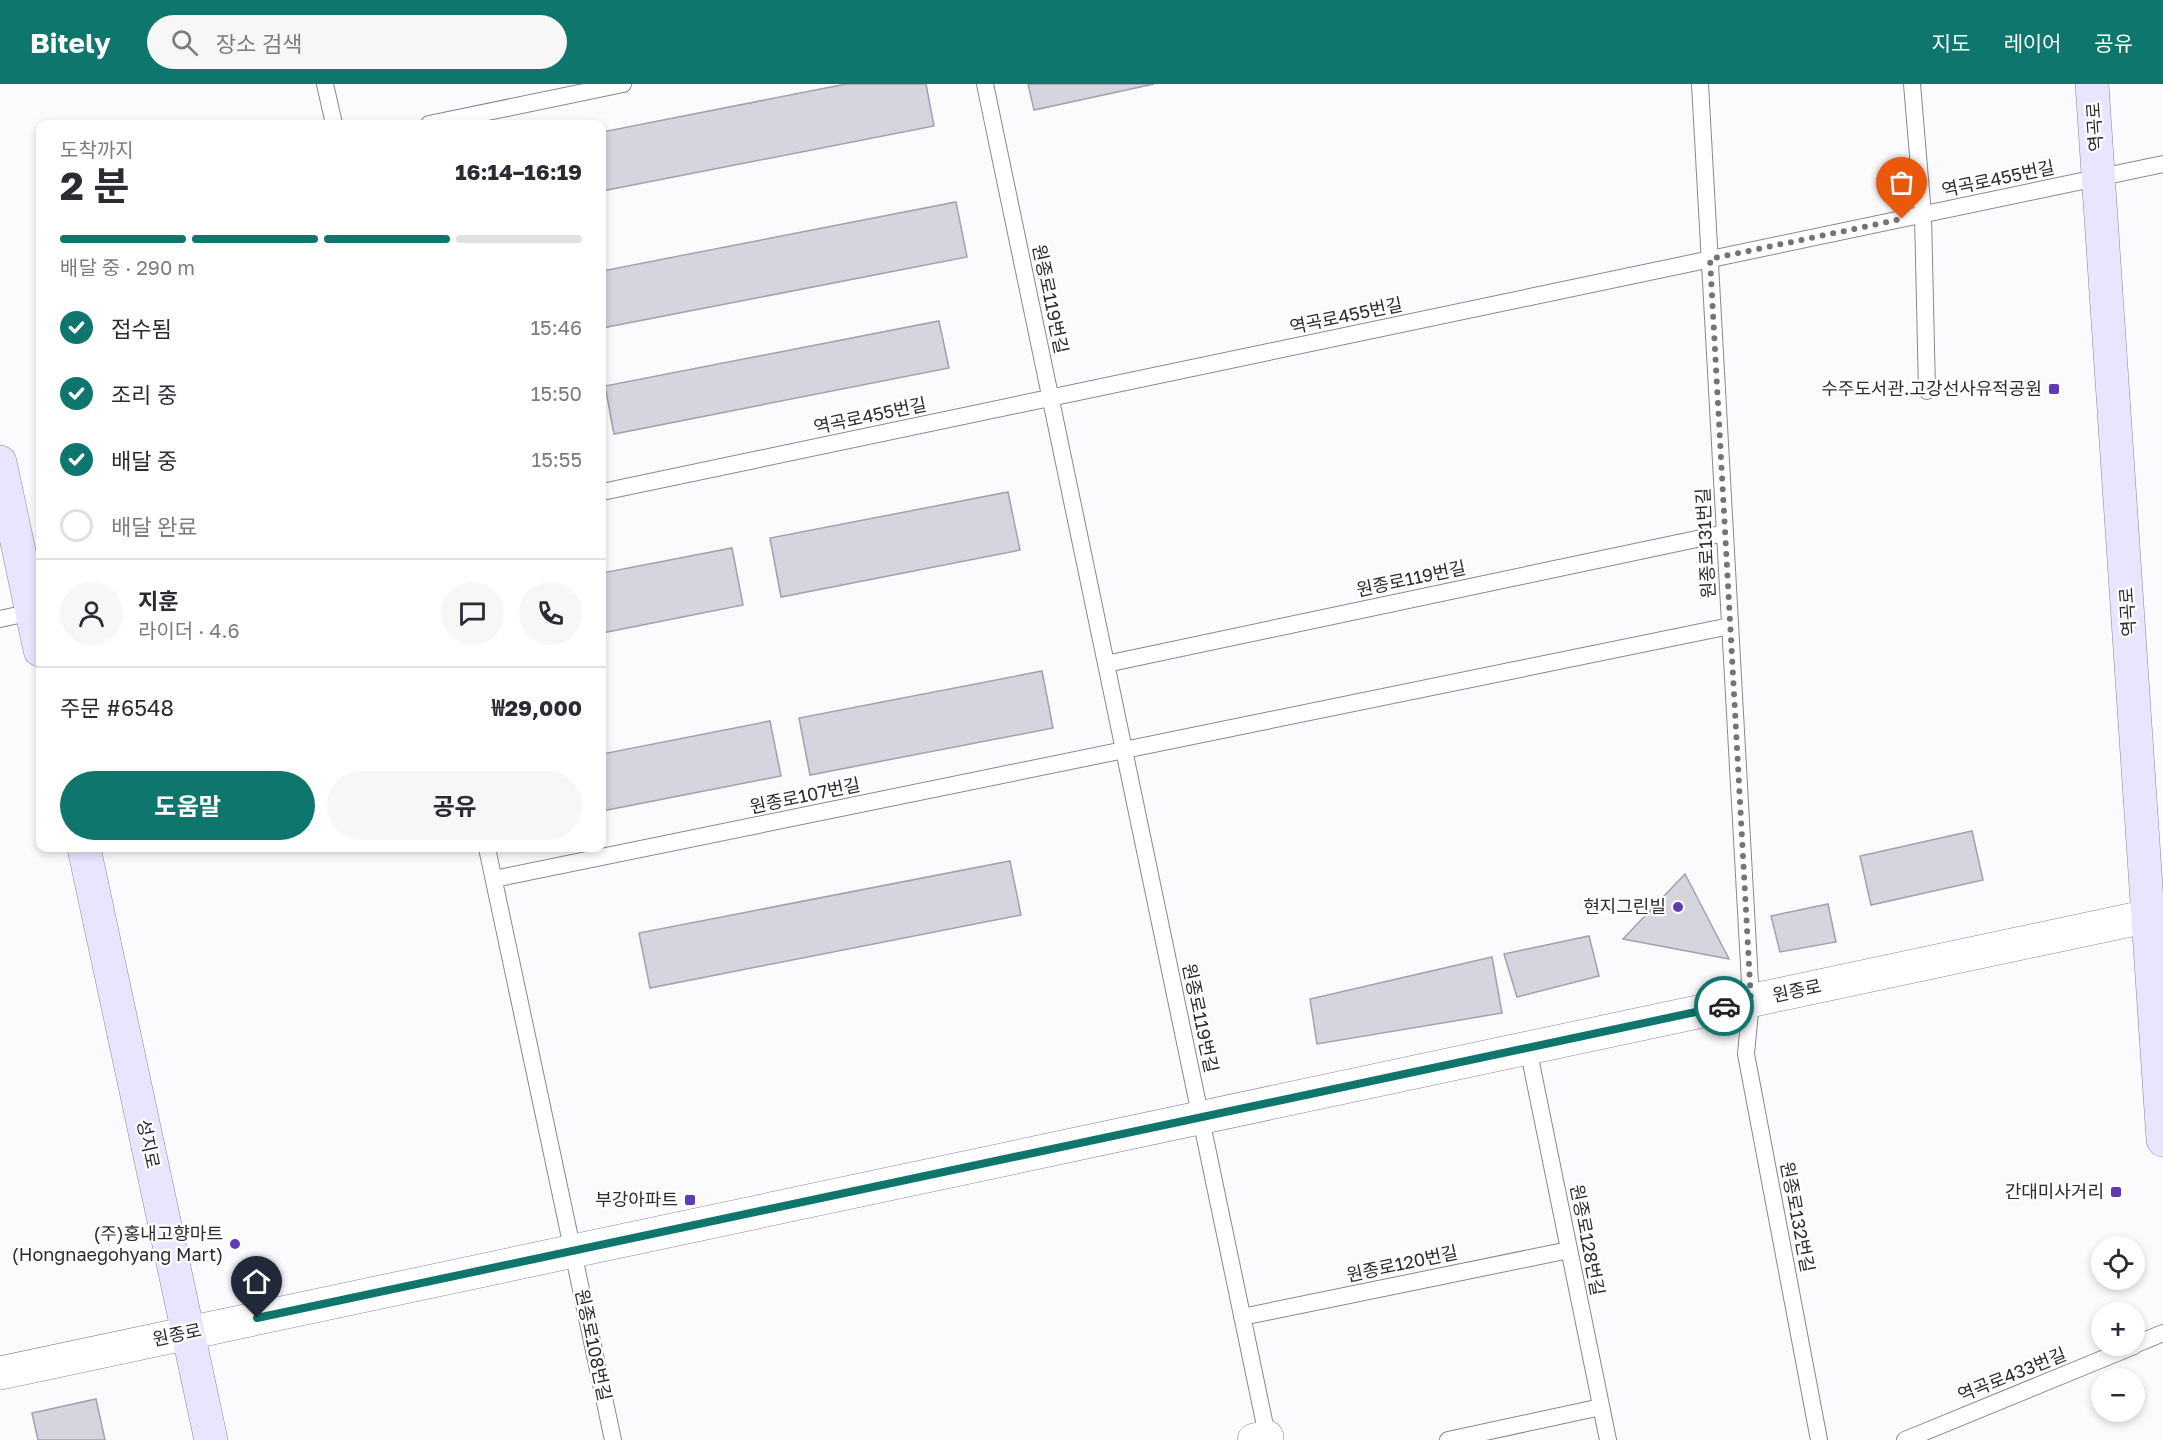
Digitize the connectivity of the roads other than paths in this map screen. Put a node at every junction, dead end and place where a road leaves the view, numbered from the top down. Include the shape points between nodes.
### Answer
1 (325, 84) edge
2 (623, 84) edge
3 (985, 84) edge
4 (1700, 84) edge
5 (1912, 84) edge
6 (2092, 84) edge
7 (333, 120) edge
8 (448, 120) edge
9 (2163, 164) edge
10 (2098, 178) junction
11 (1923, 215) junction
12 (1710, 259) junction
13 (1927, 391) dead end
14 (1050, 398) junction
15 (0, 462) edge
16 (606, 491) edge
17 (1725, 533) junction
18 (36, 611) edge
19 (0, 619) edge
20 (1730, 626) junction
21 (1106, 664) junction
22 (1124, 750) junction
23 (85, 852) edge
24 (488, 852) edge
25 (494, 879) junction
26 (2156, 916) edge
27 (1751, 1001) junction
28 (1528, 1048) junction
29 (1200, 1118) junction
30 (2163, 1140) edge
31 (1569, 1250) junction
32 (573, 1251) junction
33 (1242, 1317) junction
34 (189, 1332) junction
35 (2163, 1334) edge
36 (2145, 1341) edge
37 (2107, 1356) edge
38 (0, 1373) edge
39 (1601, 1407) junction
40 (1263, 1439) edge
41 (211, 1440) edge
42 (613, 1440) edge
43 (1448, 1440) edge
44 (1608, 1440) edge
45 (1819, 1440) edge
46 (1905, 1440) edge

1 - 7 lane
2 - 8 lane
3 - 14 lane, 원종로119번길
4 - 12 lane, 원종로131번길
5 - 11 lane
6 - 10 street, 역곡로
9 - 10 lane, 역곡로455번길
10 - 11 lane, 역곡로455번길
10 - 26 street, 역곡로
11 - 12 lane, 역곡로455번길
11 - 13 lane
12 - 14 lane, 역곡로455번길
12 - 17 lane, 원종로131번길
14 - 16 lane, 역곡로455번길
14 - 21 lane, 원종로119번길
15 - 18 street
17 - 20 lane, 원종로131번길
17 - 21 lane, 원종로119번길
18 - 19 lane
20 - 22 lane
20 - 27 lane, 원종로131번길
21 - 22 lane, 원종로119번길
22 - 25 lane, 원종로107번길
22 - 29 lane, 원종로119번길
23 - 34 street, 성지로
24 - 25 lane
25 - 32 lane
26 - 27 street, 원종로
26 - 30 street, 역곡로
27 - 28 street, 원종로
27 - 45 lane, 원종로132번길 via 1746,1054
28 - 29 street, 원종로
28 - 31 lane, 원종로128번길
29 - 32 street, 원종로
29 - 33 lane
31 - 33 lane, 원종로120번길
31 - 39 lane, 원종로128번길
32 - 34 street, 원종로
32 - 42 lane, 원종로108번길
33 - 40 lane
34 - 38 street, 원종로
34 - 41 street, 성지로
35 - 36 lane, 역곡로433번길
37 - 46 lane, 역곡로433번길
39 - 43 lane
39 - 44 lane, 원종로128번길

